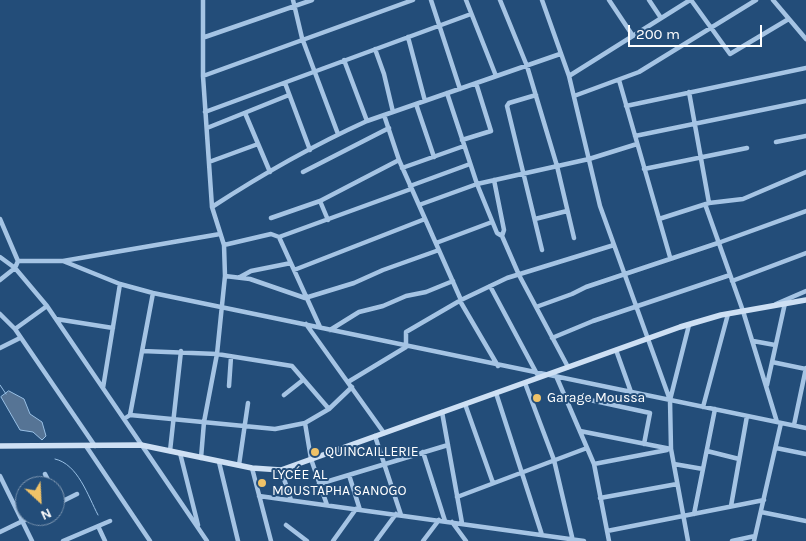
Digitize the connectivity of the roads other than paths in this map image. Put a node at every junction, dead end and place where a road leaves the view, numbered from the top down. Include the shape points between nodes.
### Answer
1 (203, 0) edge
2 (293, 0) edge
3 (312, 0) edge
4 (414, 0) edge
5 (431, 0) edge
6 (466, 0) edge
7 (500, 0) edge
8 (542, 0) edge
9 (609, 0) edge
10 (649, 0) edge
11 (691, 0) edge
12 (756, 0) edge
13 (773, 0) edge
14 (295, 7) junction
15 (471, 14) junction
16 (660, 18) junction
17 (787, 20) junction
18 (439, 26) junction
19 (711, 29) junction
20 (633, 36) junction
21 (205, 37) junction
22 (408, 37) junction
23 (302, 38) junction
24 (806, 39) edge
25 (375, 49) junction
26 (560, 54) junction
27 (344, 60) junction
28 (527, 66) junction
29 (806, 68) edge
30 (314, 72) junction
31 (203, 76) junction
32 (496, 76) junction
33 (569, 76) junction
34 (619, 80) junction
35 (285, 83) junction
36 (476, 83) junction
37 (460, 89) junction
38 (689, 92) junction
39 (447, 93) junction
40 (289, 95) junction
41 (536, 95) junction
42 (574, 96) junction
43 (425, 101) junction
44 (806, 101) edge
45 (416, 104) junction
46 (626, 106) junction
47 (205, 112) junction
48 (393, 112) junction
49 (245, 113) junction
50 (384, 115) junction
51 (367, 121) junction
52 (694, 124) junction
53 (207, 128) junction
54 (389, 128) junction
55 (338, 134) junction
56 (635, 136) junction
57 (806, 136) edge
58 (462, 140) junction
59 (776, 142) dead end
60 (258, 144) junction
61 (637, 144) junction
62 (464, 146) junction
63 (747, 148) dead end
64 (310, 150) junction
65 (434, 156) junction
66 (700, 158) junction
67 (589, 159) junction
68 (399, 160) junction
69 (209, 162) junction
70 (470, 164) junction
71 (557, 166) junction
72 (402, 168) junction
73 (644, 169) junction
74 (270, 172) junction
75 (303, 172) dead end
76 (806, 172) edge
77 (524, 173) junction
78 (494, 180) junction
79 (477, 184) junction
80 (411, 187) junction
81 (320, 201) junction
82 (707, 203) junction
83 (419, 205) junction
84 (212, 207) junction
85 (567, 211) junction
86 (806, 211) edge
87 (271, 218) dead end
88 (0, 219) edge
89 (425, 219) junction
90 (535, 219) junction
91 (659, 219) junction
92 (328, 220) junction
93 (492, 222) junction
94 (220, 234) junction
95 (502, 236) junction
96 (279, 237) junction
97 (574, 238) dead end
98 (436, 243) junction
99 (718, 243) junction
100 (224, 245) junction
101 (614, 245) junction
102 (440, 250) junction
103 (542, 250) dead end
104 (806, 254) edge
105 (0, 257) edge
106 (670, 258) junction
107 (18, 261) junction
108 (63, 261) junction
109 (292, 263) junction
110 (15, 268) junction
111 (294, 270) junction
112 (625, 274) junction
113 (730, 275) junction
114 (225, 276) junction
115 (519, 276) junction
116 (239, 278) junction
117 (0, 280) edge
118 (453, 281) junction
119 (732, 281) junction
120 (120, 284) junction
121 (490, 286) junction
122 (806, 291) edge
123 (153, 293) junction
124 (305, 298) junction
125 (461, 300) junction
126 (806, 300) edge
127 (785, 303) junction
128 (773, 305) junction
129 (47, 306) junction
130 (222, 306) junction
131 (637, 306) junction
132 (536, 307) junction
133 (743, 311) junction
134 (0, 314) edge
135 (728, 314) junction
136 (56, 319) junction
137 (306, 324) junction
138 (689, 324) junction
139 (320, 327) junction
140 (113, 328) junction
141 (15, 329) junction
142 (330, 330) junction
143 (20, 338) junction
144 (552, 338) junction
145 (649, 338) junction
146 (753, 341) junction
147 (775, 345) junction
148 (406, 347) junction
149 (0, 348) edge
150 (616, 350) junction
151 (142, 351) junction
152 (181, 352) junction
153 (217, 354) junction
154 (231, 357) junction
155 (772, 362) junction
156 (498, 366) junction
157 (568, 367) junction
158 (806, 368) edge
159 (537, 374) junction
160 (547, 375) junction
161 (557, 378) junction
162 (303, 380) junction
163 (525, 382) junction
164 (350, 385) junction
165 (229, 386) dead end
166 (767, 387) junction
167 (103, 388) junction
168 (631, 392) junction
169 (496, 393) junction
170 (284, 395) dead end
171 (590, 400) dead end
172 (670, 400) junction
173 (248, 403) dead end
174 (465, 404) junction
175 (703, 407) junction
176 (329, 408) junction
177 (715, 409) junction
178 (442, 412) junction
179 (130, 415) junction
180 (747, 416) junction
181 (124, 419) junction
182 (173, 419) junction
183 (204, 422) junction
184 (779, 422) junction
185 (305, 423) junction
186 (794, 425) junction
187 (244, 426) junction
188 (806, 428) edge
189 (580, 431) junction
190 (384, 433) junction
191 (375, 436) junction
192 (448, 444) junction
193 (644, 444) junction
194 (141, 445) junction
195 (0, 446) edge
196 (86, 446) junction
197 (95, 446) junction
198 (587, 448) junction
199 (776, 448) junction
200 (671, 449) junction
201 (707, 450) junction
202 (170, 451) junction
203 (423, 452) junction
204 (180, 453) junction
205 (806, 454) edge
206 (201, 458) junction
207 (739, 458) junction
208 (311, 459) junction
209 (554, 460) junction
210 (219, 462) junction
211 (384, 464) junction
212 (594, 464) junction
213 (674, 464) junction
214 (239, 465) junction
215 (252, 468) junction
216 (703, 469) junction
217 (281, 470) junction
218 (523, 472) junction
219 (349, 475) junction
220 (0, 476) edge
221 (493, 483) junction
222 (319, 484) junction
223 (677, 484) junction
224 (77, 494) dead end
225 (259, 496) junction
226 (457, 497) junction
227 (600, 498) junction
228 (65, 500) edge
229 (291, 500) junction
230 (764, 500) junction
231 (327, 505) junction
232 (731, 506) junction
233 (15, 507) edge
234 (358, 509) junction
235 (761, 512) junction
236 (694, 514) junction
237 (398, 515) junction
238 (683, 516) junction
239 (110, 520) dead end
240 (439, 520) junction
241 (445, 521) junction
242 (806, 521) edge
243 (452, 522) junction
244 (462, 523) junction
245 (15, 524) edge
246 (286, 524) dead end
247 (24, 526) edge
248 (98, 526) junction
249 (199, 529) junction
250 (607, 531) junction
251 (0, 532) edge
252 (542, 535) junction
253 (755, 539) edge
254 (272, 540) edge
255 (32, 541) edge
256 (63, 541) edge
257 (105, 541) edge
258 (150, 541) edge
259 (207, 541) edge
260 (238, 541) edge
261 (307, 541) edge
262 (333, 541) edge
263 (376, 541) edge
264 (423, 541) edge
265 (466, 541) edge
266 (573, 541) edge
267 (584, 541) edge
268 (609, 541) edge
269 (688, 541) edge
270 (732, 541) edge

1 - 21 street
2 - 14 street
3 - 14 street
4 - 23 street
5 - 18 street
6 - 15 street
7 - 28 street
8 - 26 street
9 - 20 street
10 - 16 street
11 - 16 street
11 - 19 street
12 - 19 street
13 - 17 street
14 - 21 street
14 - 23 street
15 - 18 street
15 - 32 street
16 - 20 street
17 - 19 street via 730,54
17 - 24 street
18 - 22 street
18 - 37 street
19 - 34 street via 639,72
20 - 33 street
21 - 31 street
22 - 25 street
22 - 43 street
23 - 30 street
23 - 31 street
25 - 27 street
25 - 48 street
26 - 28 street
26 - 33 street
27 - 30 street
27 - 51 street
28 - 32 street
28 - 41 street
29 - 38 street
30 - 35 street
30 - 55 street
31 - 47 street
32 - 36 street
33 - 42 street
34 - 42 street
34 - 46 street
35 - 40 street
35 - 47 street
36 - 37 street
36 - 58 street via 491,131
37 - 39 street
38 - 46 street
38 - 52 street
39 - 43 street
39 - 58 street
40 - 49 street
40 - 64 street
41 - 71 street
41 - 77 street via 507,106
42 - 67 street
43 - 45 street
44 - 52 street
45 - 48 street
45 - 65 street
46 - 56 street
47 - 53 street
48 - 50 street
49 - 53 street
49 - 60 street
50 - 51 street
50 - 54 street
51 - 55 street
52 - 56 street
52 - 66 street
53 - 69 street
54 - 68 street
54 - 75 street
55 - 64 street
56 - 61 street
57 - 59 street
58 - 62 street
60 - 69 street
60 - 74 street
61 - 67 street
61 - 73 street
62 - 65 street
62 - 70 street
63 - 66 street
64 - 74 street
65 - 72 street
66 - 73 street
66 - 82 street
67 - 71 street
67 - 101 street via 600,206
68 - 72 street
68 - 81 street
69 - 84 street
70 - 79 street
70 - 80 street
71 - 77 street
71 - 85 street
72 - 80 street
73 - 91 street
74 - 84 street
76 - 82 street via 742,199
77 - 78 street
77 - 90 street
78 - 79 street
78 - 95 street via 504,230
79 - 83 street
79 - 93 street
80 - 83 street
80 - 92 street
81 - 87 street
81 - 92 street
82 - 91 street
82 - 99 street
83 - 89 street
84 - 94 street
85 - 90 street
85 - 97 street
86 - 99 street
88 - 107 street
89 - 98 street
89 - 111 street
90 - 103 street
91 - 106 street
92 - 96 street
93 - 95 street
93 - 98 street
94 - 100 street
94 - 108 street
95 - 115 street
96 - 100 street via 271,234
96 - 109 street
98 - 102 street
99 - 106 street
99 - 113 street
100 - 114 street
101 - 112 street
101 - 115 street
102 - 118 street
102 - 124 street
104 - 119 street
105 - 110 street
106 - 112 street
107 - 108 street
107 - 110 street
108 - 120 street
109 - 111 street
109 - 116 street via 251,271
110 - 117 street
110 - 129 street
111 - 124 street
112 - 131 street
112 - 132 street
113 - 119 street
113 - 131 street
114 - 116 street
114 - 130 street
115 - 121 street
115 - 132 street
116 - 124 street
118 - 125 street
118 - 142 street via 353,315
119 - 133 street
120 - 123 street
120 - 140 street
121 - 125 street
121 - 159 street
122 - 128 street
123 - 130 street
123 - 151 street
124 - 139 street
125 - 148 street via 406,332
125 - 156 street
126 - 127 street
127 - 128 street
127 - 147 street
128 - 133 street
129 - 136 street
129 - 141 street
130 - 137 street
130 - 153 street
131 - 144 street
131 - 145 street
132 - 144 street
133 - 135 street
133 - 146 street
134 - 141 street
135 - 138 street
135 - 175 street
136 - 140 street
136 - 167 street
137 - 139 street
137 - 164 street
138 - 145 street
138 - 172 street
139 - 142 street
140 - 167 street
141 - 143 street
142 - 148 street
143 - 149 street
143 - 197 street
144 - 157 street
145 - 150 street
145 - 172 street
146 - 147 street
146 - 166 street
147 - 155 street
148 - 156 street
148 - 164 street
150 - 157 street
150 - 168 street
151 - 152 street
151 - 179 street
152 - 153 street
152 - 182 street
153 - 154 street
153 - 183 street
154 - 162 street via 292,366
154 - 165 street
155 - 158 street
155 - 166 street
156 - 159 street
157 - 160 street
158 - 186 street
159 - 160 street
160 - 161 street
160 - 163 street
161 - 168 street
161 - 189 street
162 - 170 street
162 - 176 street
163 - 169 street
163 - 209 street
164 - 176 street
164 - 190 street
166 - 184 street
167 - 181 street
168 - 172 street
169 - 174 street
169 - 218 street
171 - 193 street via 650,413
172 - 175 street
172 - 200 street
173 - 187 street
174 - 178 street
174 - 221 street
175 - 177 street
176 - 185 street
177 - 180 street
177 - 201 street
178 - 190 street
178 - 192 street
179 - 181 street
179 - 182 street
180 - 184 street
180 - 207 street
181 - 194 street
182 - 183 street
182 - 202 street
183 - 187 street
183 - 206 street
184 - 186 street
184 - 199 street
185 - 187 street via 274,430
185 - 208 street
186 - 188 street
187 - 214 street
189 - 193 street
189 - 198 street
190 - 191 street
191 - 208 street
191 - 211 street
192 - 203 street
192 - 226 street
193 - 200 street
194 - 197 street
194 - 202 street
194 - 249 street
195 - 196 street
196 - 197 street
196 - 258 street
198 - 209 street
198 - 212 street
199 - 205 street
199 - 230 street
200 - 212 street
200 - 213 street
201 - 207 street
201 - 216 street
202 - 204 street
203 - 211 street
203 - 241 street
204 - 206 street
204 - 249 street
206 - 210 street
207 - 232 street
208 - 217 street
208 - 222 street
209 - 218 street
209 - 266 street
210 - 214 street
210 - 260 street
211 - 219 street
211 - 237 street
212 - 227 street
213 - 216 street
213 - 223 street
214 - 215 street
215 - 217 street
215 - 225 street
216 - 236 street
217 - 229 street
218 - 221 street
218 - 252 street
219 - 222 street
219 - 234 street
220 - 233 street
221 - 226 street
222 - 231 street
223 - 227 street
223 - 238 street
224 - 228 street
225 - 229 street
225 - 254 street
226 - 244 street
227 - 250 street
229 - 231 street
230 - 232 street
230 - 235 street
231 - 234 street
232 - 236 street
234 - 237 street
234 - 262 street
235 - 242 street
235 - 253 street
236 - 238 street
237 - 240 street
237 - 263 street
238 - 250 street
238 - 269 street
239 - 248 street
240 - 241 street
240 - 264 street
241 - 243 street
243 - 244 street
243 - 265 street
244 - 252 street
245 - 251 street
246 - 261 street
247 - 255 street
248 - 256 street
248 - 257 street
249 - 259 street
250 - 268 street
252 - 266 street
253 - 270 street
266 - 267 street

